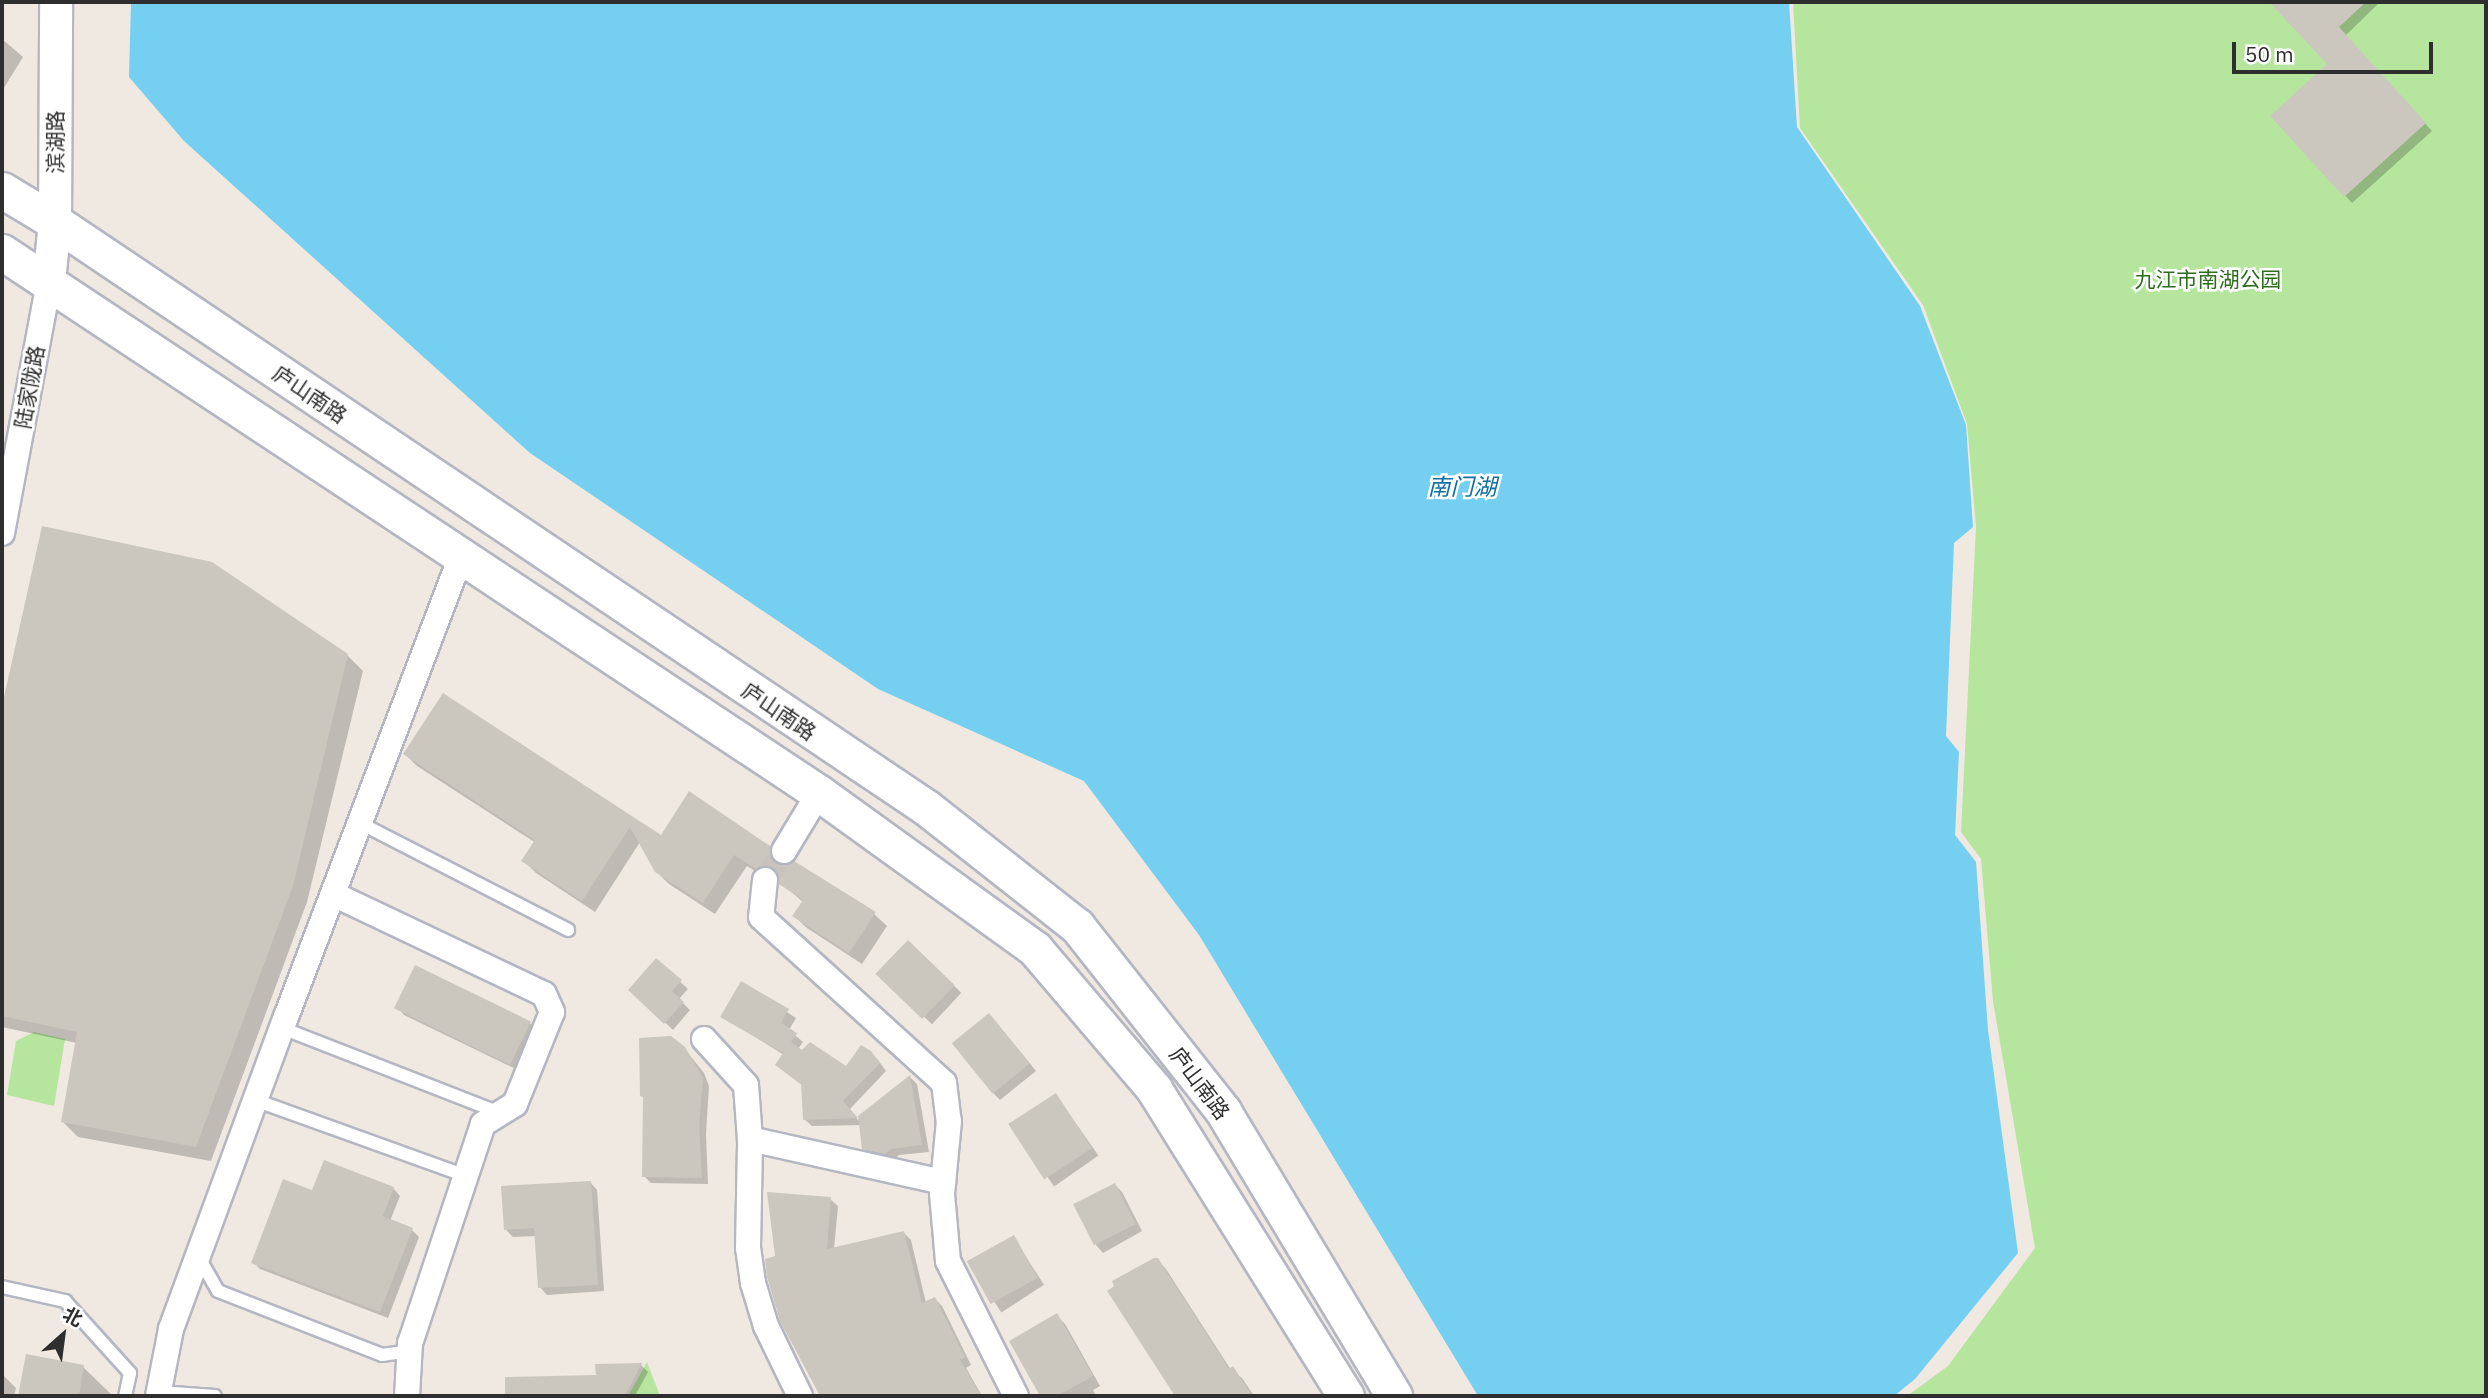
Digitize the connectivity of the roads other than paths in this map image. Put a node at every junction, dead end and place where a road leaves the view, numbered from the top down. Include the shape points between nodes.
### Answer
1 (56, 2) edge
2 (2, 190) edge
3 (55, 222) junction
4 (2, 252) edge
5 (49, 282) junction
6 (2, 533) edge
7 (462, 554) junction
8 (819, 793) junction
9 (360, 823) junction
10 (784, 851) tunnel mouth
11 (765, 880) tunnel mouth
12 (332, 894) junction
13 (568, 930) dead end
14 (282, 1028) junction
15 (705, 1040) dead end
16 (255, 1100) junction
17 (501, 1113) junction
18 (750, 1139) junction
19 (466, 1176) junction
20 (943, 1182) junction
21 (198, 1256) junction
22 (2, 1287) edge
23 (410, 1351) junction
24 (159, 1394) edge
25 (125, 1396) edge
26 (215, 1396) edge
27 (407, 1396) edge
28 (800, 1396) edge
29 (1016, 1396) edge
30 (1346, 1396) edge
31 (1394, 1396) edge

1 - 3 street, 滨湖路
2 - 3 main road, 庐山南路
3 - 5 street, 滨湖路
3 - 31 main road, 庐山南路 via 927,808 1077,926 1223,1111
4 - 5 main road, 庐山南路
5 - 6 street, 陆家陇路
5 - 7 main road, 庐山南路
7 - 8 main road, 庐山南路
7 - 9 street
8 - 10 street
8 - 30 main road, 庐山南路 via 1035,949 1154,1089
9 - 12 street
9 - 13 lane
11 - 20 street via 761,916 944,1083 949,1121
12 - 14 street
12 - 17 street via 544,994 552,1012 515,1104
14 - 16 street
14 - 17 lane
15 - 18 street via 746,1085
16 - 19 lane
16 - 21 street
17 - 19 street via 483,1124
18 - 20 street
18 - 28 street via 748,1248 753,1283 766,1326
19 - 23 street
20 - 29 street via 947,1261
21 - 23 lane via 218,1291 382,1355
21 - 24 street via 171,1329
22 - 25 lane via 65,1301 130,1373
23 - 27 street
24 - 26 lane

